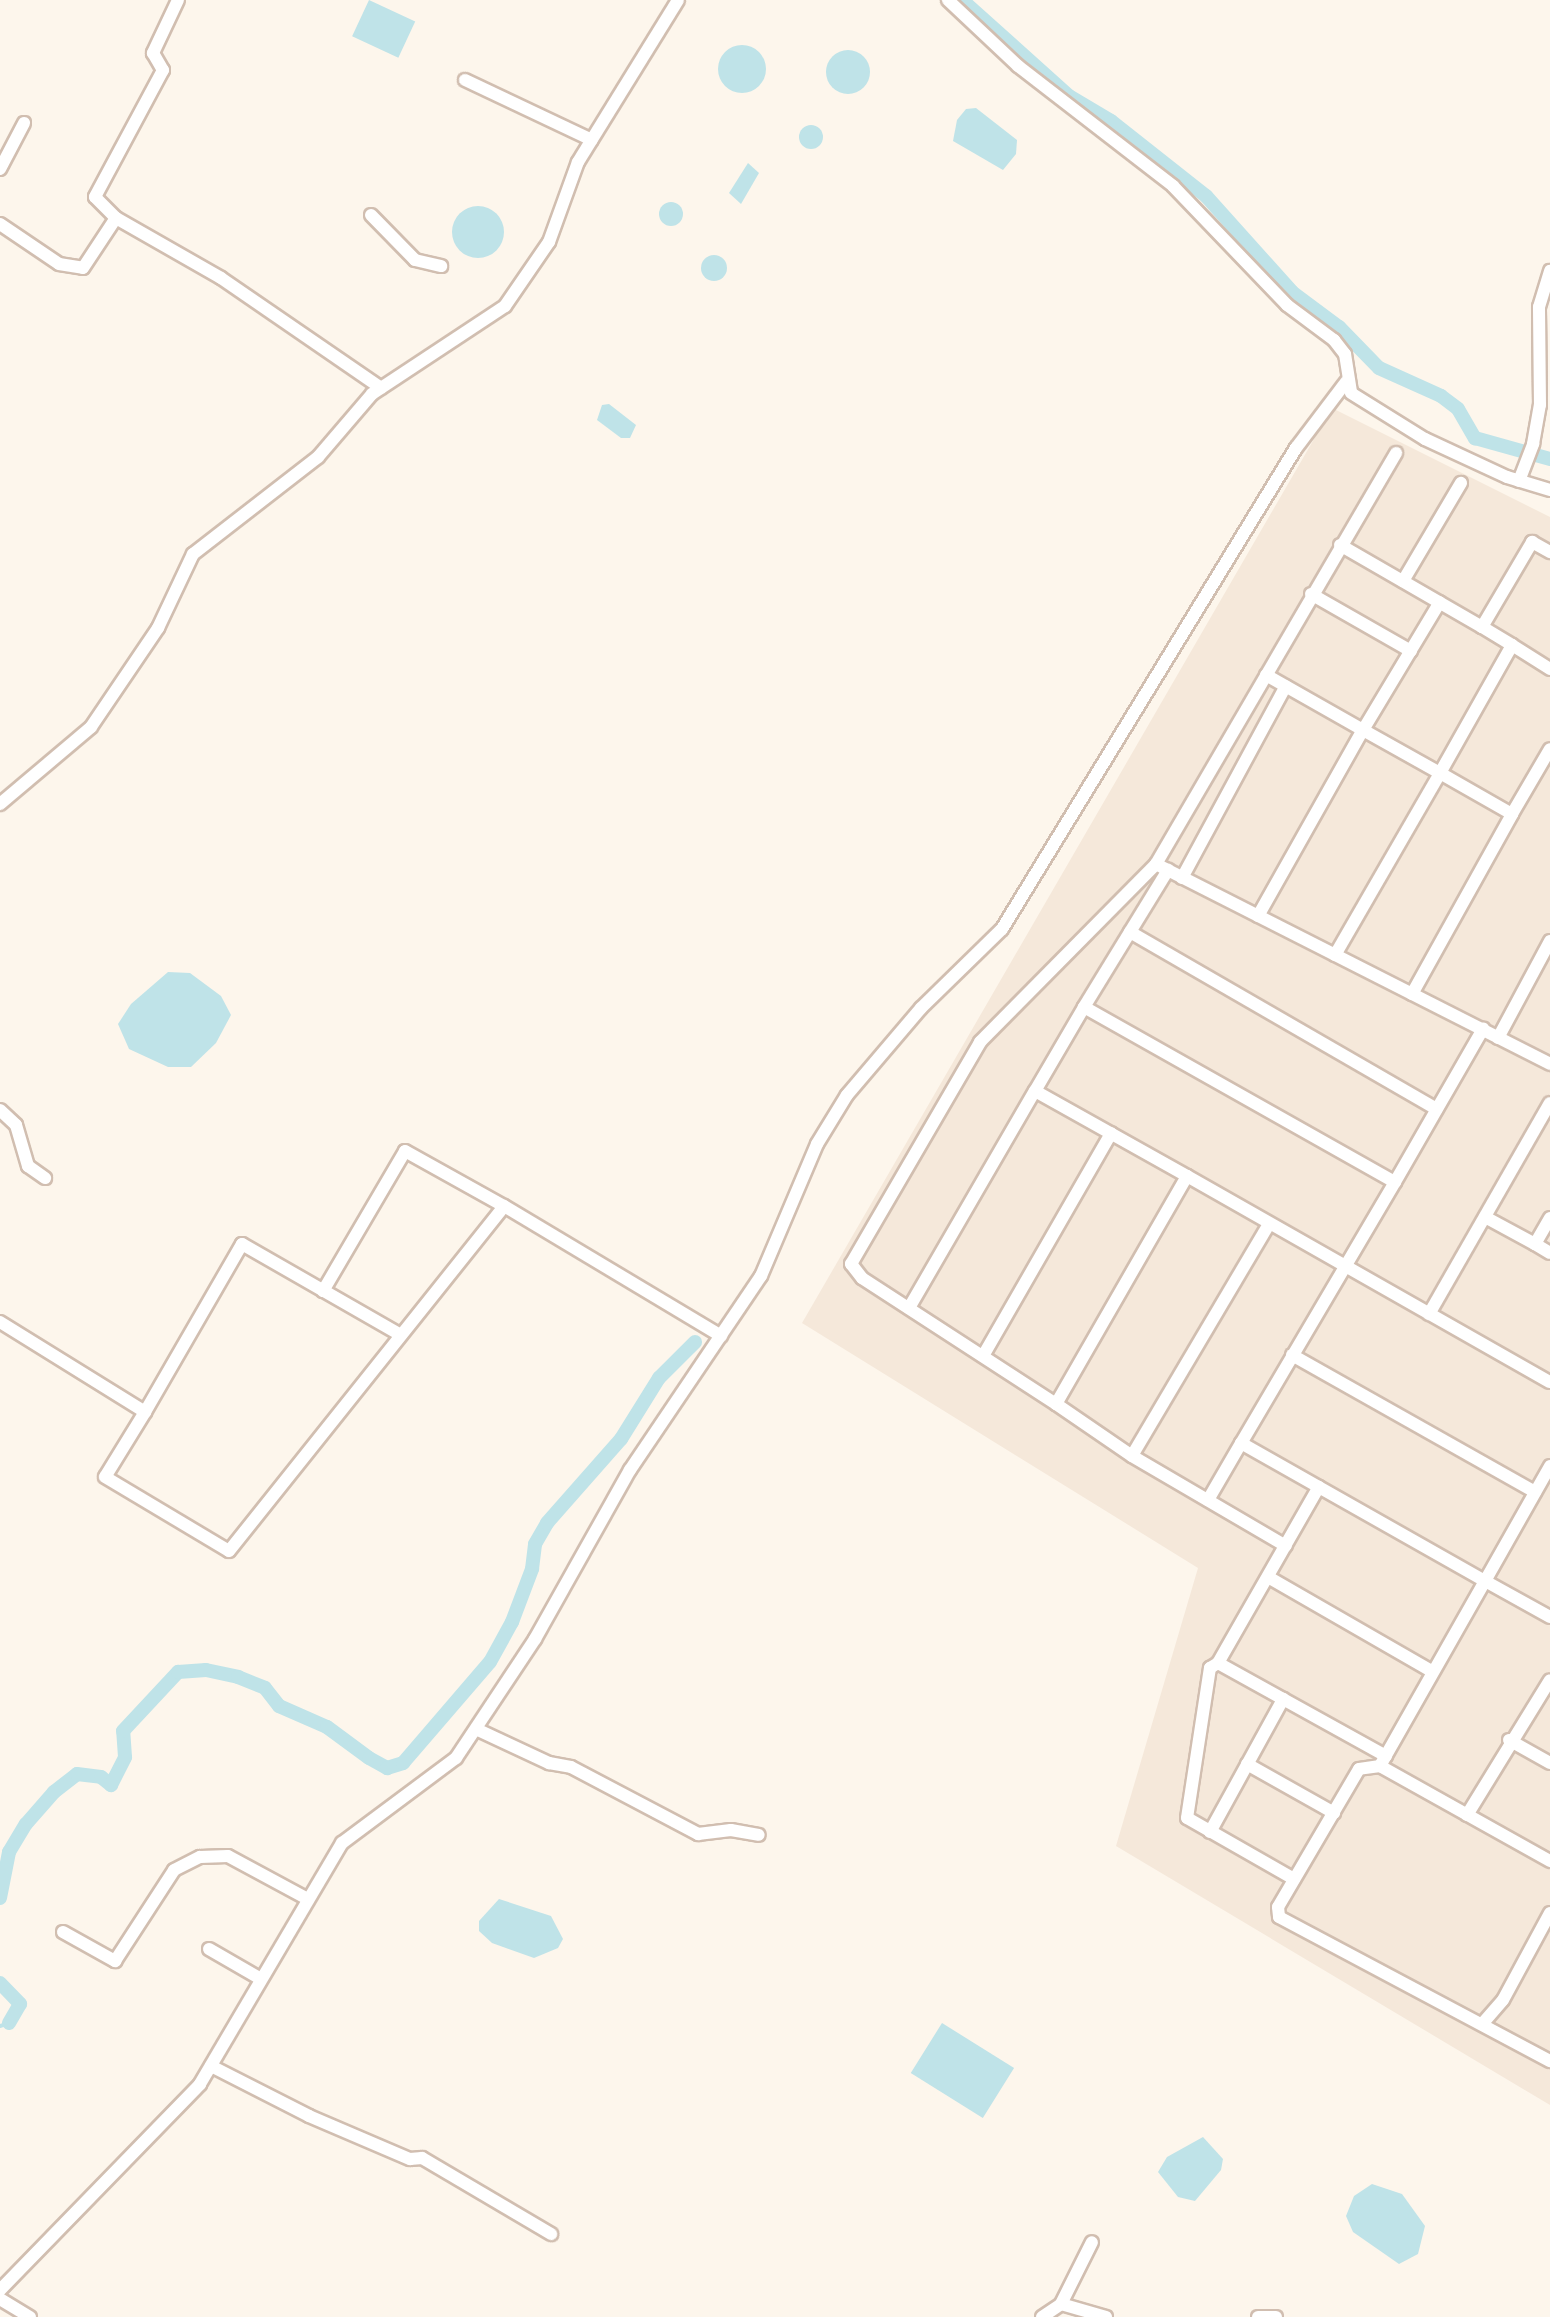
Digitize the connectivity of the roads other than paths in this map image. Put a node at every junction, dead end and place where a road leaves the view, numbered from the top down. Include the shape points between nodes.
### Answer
1 (178, 0) edge
2 (678, 0) edge
3 (948, 0) edge
4 (465, 80) dead end
5 (24, 123) dead end
6 (592, 140) junction
7 (0, 169) edge
8 (371, 215) dead end
9 (116, 218) junction
10 (0, 224) edge
11 (441, 266) dead end
12 (1550, 271) edge
13 (1346, 382) junction
14 (381, 388) junction
15 (1396, 453) dead end
16 (1519, 481) junction
17 (1461, 483) dead end
18 (1550, 490) edge
19 (1340, 545) junction
20 (1550, 552) edge
21 (1403, 581) junction
22 (1311, 594) junction
23 (1440, 602) junction
24 (1482, 627) junction
25 (1512, 645) junction
26 (1411, 651) junction
27 (1550, 669) edge
28 (1266, 675) junction
29 (1286, 686) junction
30 (1363, 730) junction
31 (1550, 749) edge
32 (1440, 773) junction
33 (0, 804) edge
34 (1512, 814) junction
35 (1162, 867) junction
36 (1182, 878) junction
37 (1258, 916) junction
38 (1130, 932) junction
39 (1550, 941) edge
40 (1335, 955) junction
41 (1412, 994) junction
42 (1084, 1007) junction
43 (1483, 1029) junction
44 (1498, 1038) junction
45 (1550, 1064) edge
46 (1035, 1091) junction
47 (1550, 1103) edge
48 (1437, 1109) junction
49 (0, 1110) edge
50 (1111, 1133) junction
51 (1187, 1176) junction
52 (45, 1178) dead end
53 (1395, 1182) junction
54 (504, 1206) junction
55 (1485, 1217) junction
56 (1550, 1218) edge
57 (1269, 1224) junction
58 (1535, 1244) junction
59 (1550, 1253) edge
60 (1344, 1266) junction
61 (323, 1291) junction
62 (909, 1308) junction
63 (1429, 1314) junction
64 (0, 1322) edge
65 (401, 1335) junction
66 (721, 1336) junction
67 (1292, 1355) junction
68 (983, 1356) junction
69 (1550, 1382) edge
70 (1056, 1404) junction
71 (145, 1412) junction
72 (1241, 1443) junction
73 (1132, 1456) junction
74 (1550, 1466) edge
75 (1319, 1487) junction
76 (1535, 1492) junction
77 (1208, 1500) junction
78 (1286, 1546) junction
79 (1268, 1577) junction
80 (1485, 1581) junction
81 (1550, 1617) edge
82 (1218, 1663) junction
83 (1433, 1672) junction
84 (1550, 1680) edge
85 (1283, 1699) junction
86 (476, 1729) junction
87 (1509, 1740) junction
88 (1383, 1761) junction
89 (1550, 1763) edge
90 (1247, 1764) junction
91 (1334, 1813) junction
92 (1467, 1815) junction
93 (1210, 1832) junction
94 (759, 1835) dead end
95 (1550, 1861) edge
96 (1294, 1879) junction
97 (306, 1898) junction
98 (1550, 1913) edge
99 (63, 1932) dead end
100 (209, 1949) dead end
101 (261, 1979) junction
102 (1483, 2023) junction
103 (1550, 2061) edge
104 (211, 2066) junction
105 (551, 2234) dead end
106 (1092, 2242) dead end
107 (1, 2290) edge
108 (1061, 2304) junction
109 (30, 2317) edge
110 (1042, 2317) edge
111 (1106, 2317) edge
112 (1258, 2317) edge
113 (1276, 2317) edge

1 - 9 street via 153,53 163,70 95,197
2 - 6 street
3 - 13 street via 1018,66 1173,186 1287,305 1334,340 1345,354
4 - 6 street
5 - 7 street
6 - 14 street via 578,162 549,242 505,306
8 - 11 street via 415,260
9 - 10 street via 83,268 59,264
9 - 14 street via 221,278
12 - 16 street via 1539,307 1540,405
13 - 16 street via 1371,408 1425,439
13 - 66 street via 1296,448 1002,929 921,1008 847,1095 817,1144 761,1276
14 - 33 street via 318,457 193,554 158,628 91,727
15 - 19 street
16 - 18 street
17 - 21 street
19 - 21 street
19 - 22 street
20 - 24 street via 1532,542
21 - 23 street
22 - 26 street
22 - 28 street
23 - 24 street
23 - 26 street
24 - 25 street
25 - 27 street
25 - 32 street
26 - 30 street
28 - 29 street
28 - 35 street
29 - 30 street
29 - 36 street
30 - 32 street
30 - 37 street
31 - 34 street
32 - 34 street
32 - 40 street
34 - 41 street
35 - 36 street
35 - 38 street
35 - 62 street via 980,1042 853,1259 853,1271
36 - 37 street
37 - 40 street
38 - 42 street
38 - 48 street
39 - 44 street
40 - 41 street
41 - 43 street
42 - 46 street
42 - 53 street
43 - 44 street
43 - 48 street
44 - 45 street
46 - 50 street
46 - 62 street
47 - 55 street
48 - 53 street
49 - 52 street via 16,1125 28,1166
50 - 51 street
50 - 68 street
51 - 57 street
51 - 70 street
53 - 60 street
54 - 61 street via 405,1151
54 - 65 street
54 - 66 street
55 - 58 street
55 - 63 street
56 - 58 street
57 - 60 street
57 - 73 street
58 - 59 street
60 - 63 street
60 - 67 street
61 - 65 street
61 - 71 street via 242,1244
62 - 68 street
63 - 69 street
64 - 71 street
65 - 71 street via 229,1551 105,1477
66 - 86 street via 630,1470 535,1639
67 - 72 street
67 - 76 street
68 - 70 street
70 - 73 street
72 - 75 street
72 - 77 street
73 - 77 street
74 - 76 street
75 - 78 street
75 - 80 street
76 - 80 street
77 - 78 street
78 - 79 street
79 - 82 street
79 - 83 street
80 - 81 street
80 - 83 street
82 - 85 street
82 - 93 street via 1210,1668 1186,1814
83 - 88 street
84 - 87 street
85 - 88 street
85 - 90 street
86 - 94 street via 549,1763 571,1767 698,1834 731,1830
86 - 97 street via 456,1758 342,1843
87 - 89 street
87 - 92 street
88 - 91 street via 1359,1769
88 - 92 street
90 - 91 street
90 - 93 street
91 - 96 street
92 - 95 street
93 - 96 street
96 - 102 street via 1278,1907 1279,1917
97 - 99 street via 228,1856 200,1857 174,1870 115,1961
97 - 101 street
98 - 102 street via 1503,2000
100 - 101 street
101 - 104 street
102 - 103 street
104 - 105 street via 309,2116 410,2159 417,2156
104 - 107 street
106 - 108 street
107 - 109 street
108 - 110 street
108 - 111 street
112 - 113 street

